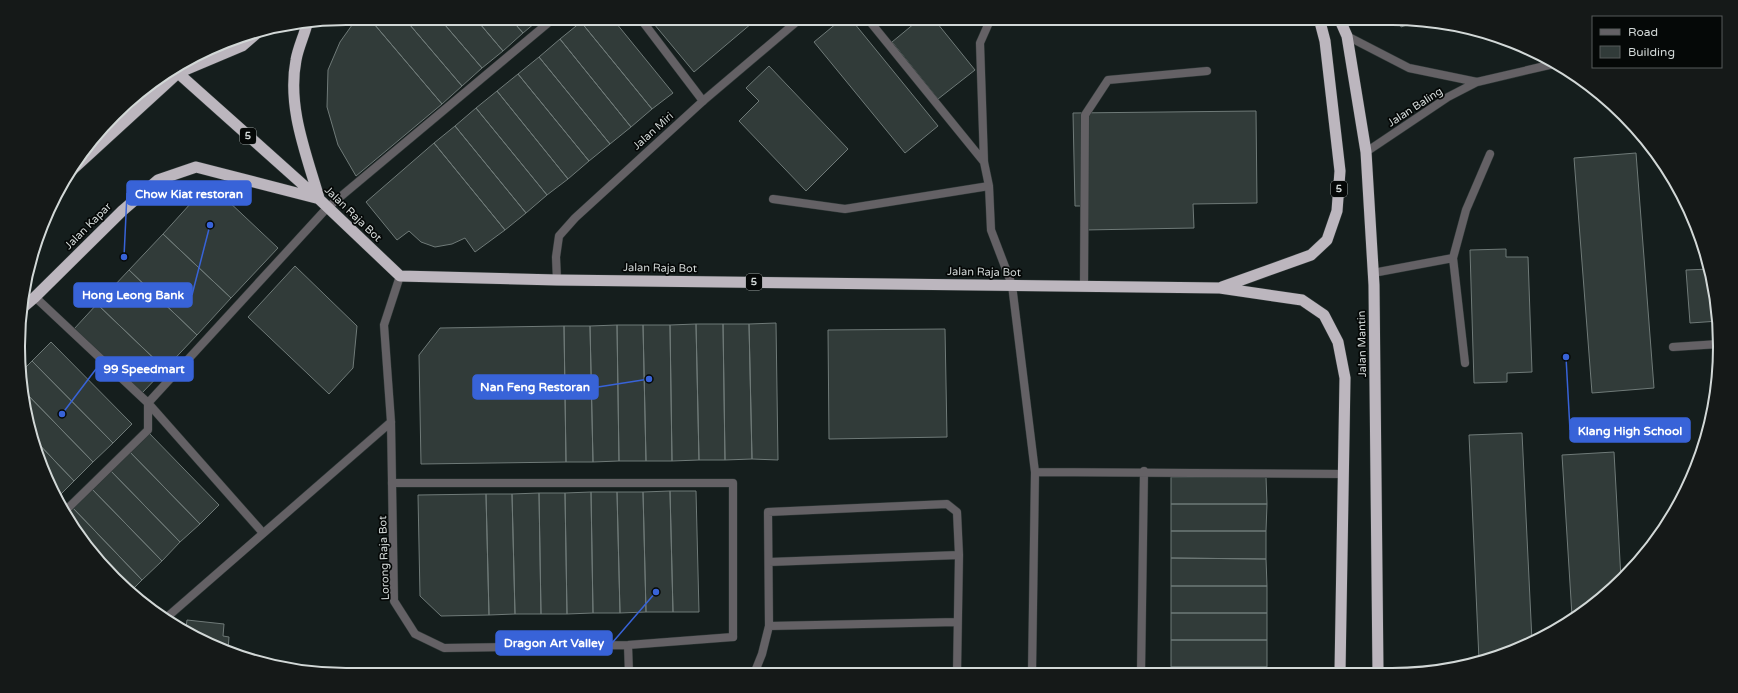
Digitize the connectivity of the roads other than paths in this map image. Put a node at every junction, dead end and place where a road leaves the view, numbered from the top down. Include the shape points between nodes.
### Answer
1 (546, 25) edge
2 (645, 25) edge
3 (793, 25) edge
4 (873, 25) edge
5 (989, 25) edge
6 (1322, 25) edge
7 (1342, 25) edge
8 (306, 28) edge
9 (1347, 36) junction
10 (249, 40) edge
11 (1547, 65) edge
12 (1207, 71) dead end
13 (178, 73) junction
14 (1477, 82) junction
15 (702, 101) junction
16 (1366, 152) junction
17 (1490, 154) dead end
18 (88, 156) edge
19 (984, 162) junction
20 (989, 186) junction
21 (319, 199) junction
22 (773, 199) dead end
23 (328, 208) junction
24 (1453, 258) junction
25 (1373, 273) junction
26 (400, 276) junction
27 (557, 280) junction
28 (1012, 285) junction
29 (1084, 286) junction
30 (1220, 288) junction
31 (35, 297) junction
32 (28, 302) edge
33 (1713, 344) edge
34 (1673, 347) dead end
35 (1465, 363) dead end
36 (148, 404) junction
37 (390, 422) junction
38 (1144, 471) junction
39 (1035, 472) junction
40 (1343, 474) junction
41 (392, 483) junction
42 (68, 508) edge
43 (263, 534) junction
44 (959, 555) junction
45 (769, 562) junction
46 (170, 615) edge
47 (957, 622) junction
48 (769, 626) junction
49 (628, 645) junction
50 (629, 668) edge
51 (756, 668) edge
52 (957, 668) edge
53 (1032, 668) edge
54 (1141, 668) edge
55 (1340, 668) edge
56 (1378, 668) edge

1 - 23 street
2 - 15 street
3 - 15 street, Jalan Miri
4 - 19 street
5 - 19 street via 980,43
6 - 30 highway, 5 via 1340,171 1337,212 1330,233 1327,240 1310,255
7 - 9 highway, Jalan Mantin
8 - 21 highway via 296,59 293,98 299,131
9 - 14 street, Jalan Baling via 1409,68
9 - 16 highway, Jalan Mantin
10 - 13 highway via 242,46
11 - 14 street, Jalan Baling
12 - 29 street via 1108,80 1085,115
13 - 18 highway
13 - 21 highway, Jalan Raja Bot / 5
14 - 16 street, Jalan Baling via 1448,97
15 - 27 street, Jalan Miri via 575,218 559,236 556,257
16 - 25 highway, Jalan Mantin
17 - 24 street via 1466,210
19 - 20 street
20 - 22 street via 845,209
20 - 28 street via 991,230
21 - 23 highway, Jalan Raja Bot / 5
21 - 31 highway, Jalan Kapar via 196,167 158,180 122,211
23 - 26 highway, Jalan Raja Bot / 5
23 - 36 street
24 - 25 street
24 - 35 street
25 - 56 highway, Jalan Mantin
26 - 27 highway, Jalan Raja Bot / 5
26 - 37 street, Lorong Raja Bot via 384,324
27 - 28 highway, Jalan Raja Bot / 5
28 - 29 highway, Jalan Raja Bot / 5
28 - 39 street
29 - 30 highway, Jalan Raja Bot / 5
30 - 40 highway via 1302,300 1324,315 1338,342 1345,378
31 - 32 highway, Jalan Kapar
31 - 36 street
33 - 34 street
36 - 42 street via 148,430
36 - 43 street
37 - 41 street, Lorong Raja Bot
37 - 43 street
38 - 39 street
38 - 40 street
38 - 54 street
39 - 53 street
40 - 55 highway
41 - 49 street, Lorong Raja Bot via 394,601 415,634 444,648
41 - 49 street, Lorong Raja Bot via 733,483 733,637
43 - 46 street
44 - 45 street
44 - 45 street via 957,512 947,504 768,512
44 - 47 street
45 - 48 street
47 - 48 street
47 - 52 street
48 - 51 street
49 - 50 street

